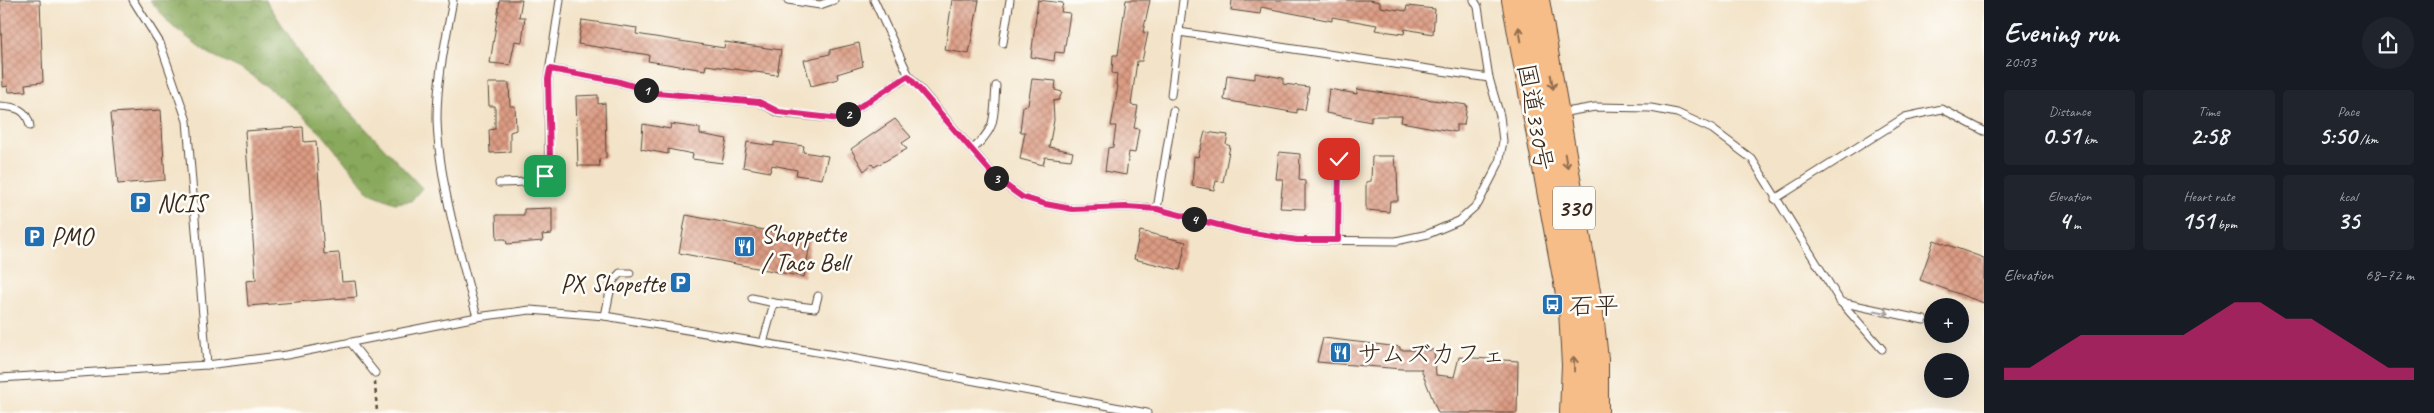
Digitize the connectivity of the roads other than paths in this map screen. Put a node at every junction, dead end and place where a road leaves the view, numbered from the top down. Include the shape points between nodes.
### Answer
1 (133, 0) edge
2 (453, 0) edge
3 (560, 0) edge
4 (788, 0) edge
5 (834, 0) edge
6 (874, 0) edge
7 (1010, 0) edge
8 (1184, 0) edge
9 (1474, 0) edge
10 (1514, 0) edge
11 (1537, 0) edge
12 (1179, 32) junction
13 (1003, 43) dead end
14 (550, 69) junction
15 (908, 76) junction
16 (1490, 78) junction
17 (996, 86) dead end
18 (1171, 95) dead end
19 (0, 106) edge
20 (1173, 111) dead end
21 (1547, 115) junction
22 (30, 126) dead end
23 (1984, 131) edge
24 (972, 150) junction
25 (1339, 159) dead end
26 (499, 183) dead end
27 (1775, 199) junction
28 (1157, 209) junction
29 (1338, 240) junction
30 (630, 273) dead end
31 (818, 296) dead end
32 (752, 298) dead end
33 (1840, 302) junction
34 (774, 303) junction
35 (605, 316) junction
36 (477, 317) junction
37 (1924, 320) dead end
38 (351, 343) junction
39 (763, 343) junction
40 (1882, 348) dead end
41 (207, 365) junction
42 (375, 373) road end
43 (0, 378) edge
44 (1147, 413) edge
45 (1572, 413) edge
46 (1596, 413) edge

1 - 41 lane via 160,43 187,121
2 - 36 lane via 439,86 440,160
3 - 14 lane
4 - 5 lane via 820,4
6 - 15 lane
7 - 13 lane
8 - 12 lane
9 - 16 lane via 1478,7
21 -> 10 highway, 国道330号 / 330
11 -> 21 highway, 国道330号 / 330
12 - 16 lane
12 - 18 lane
14 - 15 lane via 616,81 657,93 759,102 779,112 840,119
14 - 26 lane via 549,168 545,176 537,180
15 - 24 lane
16 - 29 lane via 1503,141 1499,163 1478,204 1459,221 1428,234 1396,241
17 - 24 lane via 992,128
19 - 22 lane via 23,110
20 - 28 lane
21 - 27 lane via 1595,107 1651,108 1677,113 1712,129 1752,159
45 -> 21 highway, 国道330号 / 330 via 1571,310
21 -> 46 highway, 国道330号 / 330 via 1590,303 1596,360
23 - 27 lane via 1942,109 1906,117
24 - 28 lane via 997,179 1022,197 1072,209
25 - 29 lane
27 - 33 lane
28 - 29 lane via 1241,231 1297,240
30 - 35 lane via 620,273 612,282
31 - 34 lane via 815,308
32 - 34 lane
33 -> 37 lane
33 - 40 lane
34 - 39 lane
35 - 36 lane via 530,310
35 - 39 lane
36 - 38 lane
38 - 41 lane
38 - 42 lane
39 - 44 lane
41 - 43 lane

